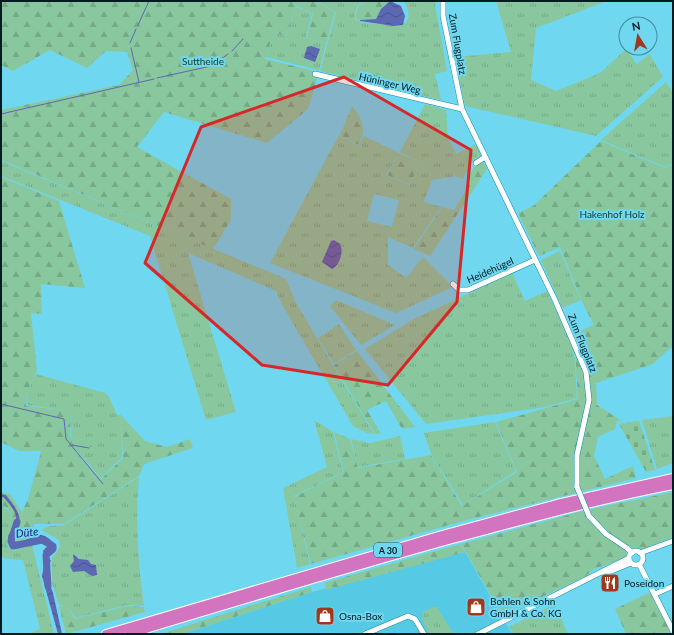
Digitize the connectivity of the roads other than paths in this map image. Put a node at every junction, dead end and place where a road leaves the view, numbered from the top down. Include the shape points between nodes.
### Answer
1 (443, 1) edge
2 (315, 74) dead end
3 (462, 109) junction
4 (485, 157) junction
5 (476, 163) dead end
6 (535, 260) junction
7 (453, 284) dead end
8 (673, 478) edge
9 (673, 485) edge
10 (673, 542) edge
11 (642, 556) junction
12 (631, 558) junction
13 (639, 564) junction
14 (673, 586) edge
15 (655, 594) junction
16 (673, 631) edge
17 (106, 634) edge
18 (129, 634) edge
19 (365, 634) edge
20 (424, 634) edge
21 (478, 634) edge

1 - 3 street, Zum Flugplatz via 443,16
2 - 3 street, Hüninger Weg
3 - 4 street, Zum Flugplatz
4 - 5 street
4 - 6 street, Zum Flugplatz
6 - 7 street, Heidehügel via 468,290 459,290
6 - 12 street, Zum Flugplatz, bridge via 576,345 588,379 589,400 576,468 577,488 589,516 606,534 627,548
8 - 17 highway, A 30 via 571,501 442,535
9 - 18 highway, A 30 via 489,529
10 - 11 street
11 - 12 street via 636,552
11 - 13 street
12 - 13 street via 635,565
12 - 21 street
13 - 15 street
14 - 15 street
15 - 16 street
19 - 20 street via 408,616 415,619

